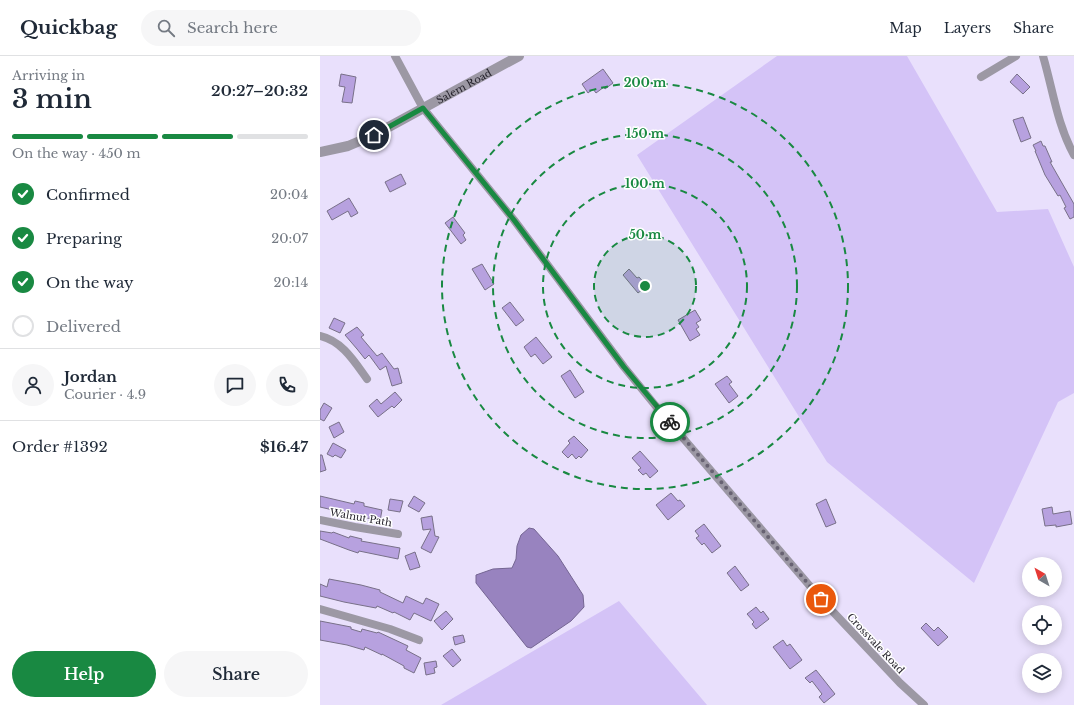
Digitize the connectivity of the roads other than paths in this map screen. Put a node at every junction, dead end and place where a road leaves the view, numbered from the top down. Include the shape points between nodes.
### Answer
1 (395, 56) edge
2 (519, 56) edge
3 (1016, 56) edge
4 (1043, 56) edge
5 (981, 77) dead end
6 (423, 108) junction
7 (320, 152) edge
8 (1074, 155) edge
9 (320, 336) edge
10 (367, 378) dead end
11 (320, 520) edge
12 (398, 534) dead end
13 (320, 609) edge
14 (419, 640) dead end
15 (924, 705) edge

1 - 6 street, Crossvale Road
2 - 6 street, Salem Road
3 - 5 street
4 - 8 street via 1057,114
6 - 7 street, Salem Road via 374,135 348,146
6 - 15 street, Crossvale Road via 514,220 659,410 821,599 889,672
9 - 10 street via 333,340 342,347
11 - 12 street, Walnut Path
13 - 14 street

